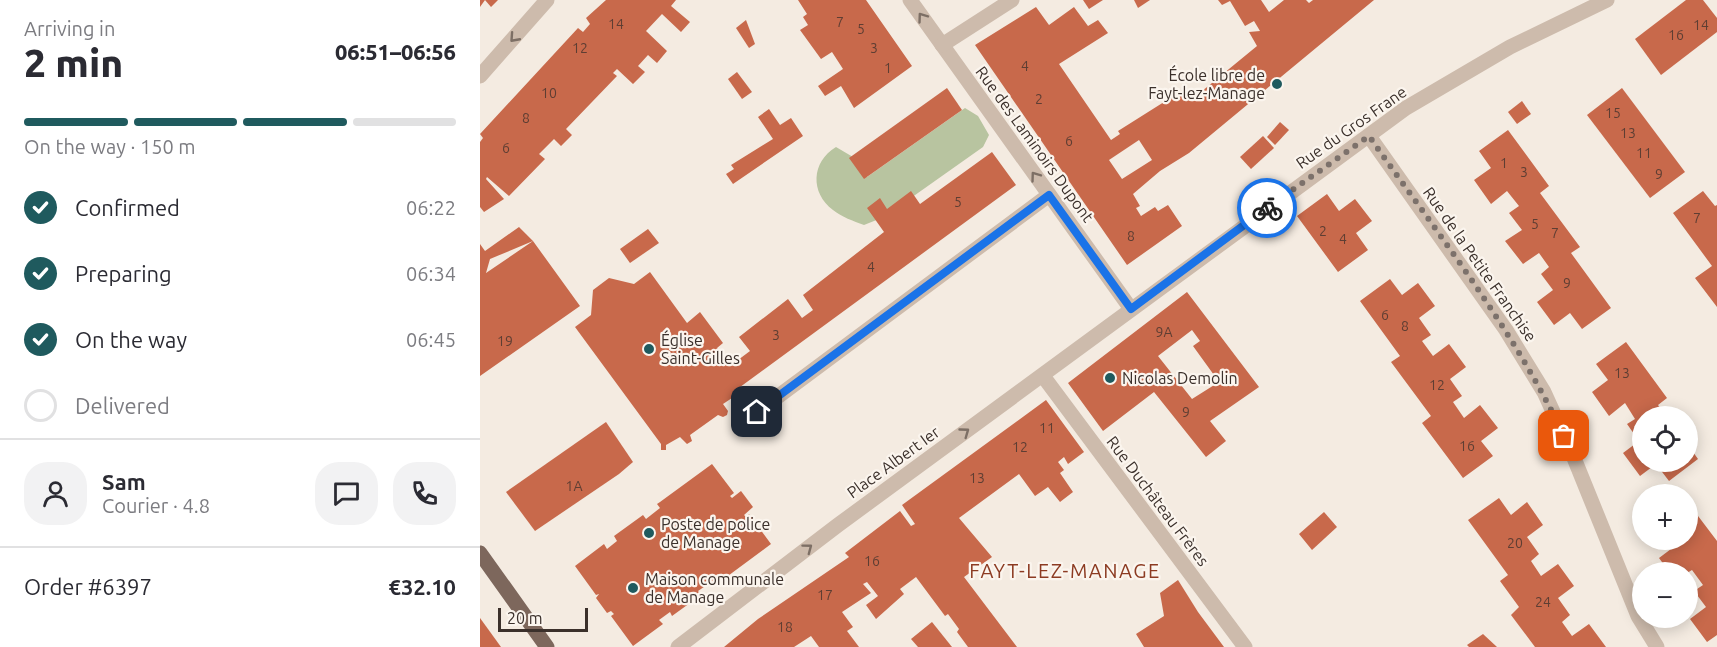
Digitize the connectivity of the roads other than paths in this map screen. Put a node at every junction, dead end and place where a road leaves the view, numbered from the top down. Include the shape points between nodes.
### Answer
1 (547, 0) edge
2 (910, 0) edge
3 (1012, 0) edge
4 (1607, 0) edge
5 (942, 45) junction
6 (480, 76) edge
7 (1369, 136) junction
8 (1049, 195) junction
9 (1131, 309) junction
10 (1042, 376) junction
11 (757, 412) dead end
12 (480, 553) edge
13 (547, 647) edge
14 (678, 647) edge
15 (1245, 647) edge
16 (1657, 647) edge

1 -> 6 street
5 -> 2 street, Rue des Laminoirs Dupont
3 - 5 street
4 - 7 street, Rue du Gros Frane via 1510,47 1406,108
8 -> 5 street, Rue des Laminoirs Dupont
7 - 9 street, Rue du Gros Frane
7 - 16 street, Rue de la Petite Franchise via 1506,330 1544,392 1638,616
8 - 9 street, Rue des Laminoirs Dupont
8 - 11 street
9 - 10 street, Place Albert Ier
14 -> 10 street, Place Albert Ier
10 - 15 street, Rue Duchâteau Frères
12 - 13 main road

